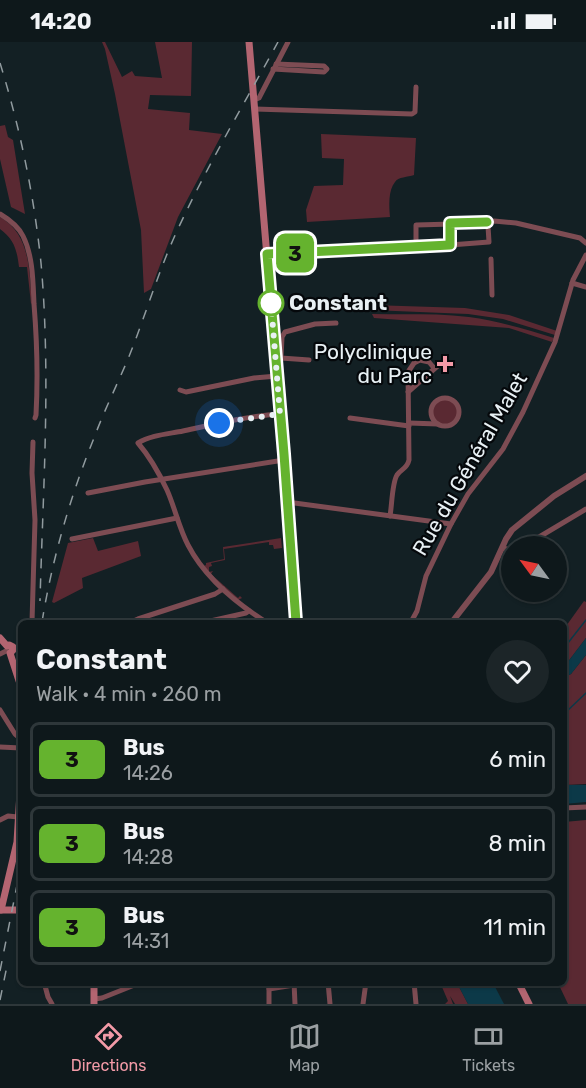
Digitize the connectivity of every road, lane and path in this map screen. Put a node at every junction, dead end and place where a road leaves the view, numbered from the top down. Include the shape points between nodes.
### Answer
1 (249, 42) edge
2 (288, 42) edge
3 (275, 66) junction
4 (416, 87) dead end
5 (254, 100) junction
6 (255, 109) junction
7 (0, 214) edge
8 (450, 223) junction
9 (489, 223) junction
10 (586, 243) edge
11 (450, 245) junction
12 (416, 246) junction
13 (267, 254) junction
14 (586, 255) edge
15 (491, 259) dead end
16 (572, 283) junction
17 (586, 287) edge
18 (492, 295) dead end
19 (336, 323) dead end
20 (278, 358) junction
21 (309, 360) dead end
22 (441, 363) dead end
23 (434, 368) junction
24 (277, 376) junction
25 (180, 390) dead end
26 (408, 392) junction
27 (280, 414) junction
28 (35, 418) dead end
29 (350, 418) dead end
30 (438, 424) junction
31 (409, 425) junction
32 (33, 442) dead end
33 (284, 460) junction
34 (586, 476) edge
35 (162, 480) junction
36 (88, 493) dead end
37 (287, 502) junction
38 (586, 509) edge
39 (390, 516) junction
40 (177, 518) junction
41 (451, 524) junction
42 (508, 536) edge
43 (541, 536) edge
44 (72, 539) dead end
45 (501, 550) edge
46 (223, 589) junction
47 (249, 611) junction
48 (32, 620) edge
49 (136, 620) edge
50 (215, 620) edge
51 (263, 620) edge
52 (296, 620) edge
53 (412, 620) edge
54 (454, 620) edge
55 (0, 638) edge
56 (9, 650) edge
57 (18, 678) edge
58 (0, 710) edge
59 (18, 737) edge
60 (0, 747) edge
61 (18, 748) edge
62 (586, 807) edge
63 (567, 808) edge
64 (18, 817) joint
65 (0, 820) edge
66 (7, 884) junction
67 (0, 898) edge
68 (1, 910) edge
69 (18, 910) edge
70 (45, 986) edge
71 (94, 986) edge
72 (132, 986) edge
73 (269, 986) edge
74 (294, 986) edge
75 (328, 986) edge
76 (365, 986) edge
77 (415, 986) edge
78 (520, 986) edge
79 (94, 1002) edge
80 (52, 1004) edge
81 (269, 1004) edge
82 (295, 1004) edge
83 (330, 1004) edge
84 (363, 1004) edge
85 (417, 1004) edge
86 (529, 1004) edge

1 - 5 main road
2 - 3 street
3 - 3 street via 324,66 327,69 324,72
3 - 5 street
4 - 6 street via 412,114
5 - 6 main road
6 - 13 main road
7 - 28 street via 22,234 31,266 38,387
8 - 9 street
8 - 11 street
8 - 12 street via 416,225
9 - 10 street via 532,226
9 - 11 street via 489,242
11 - 12 street
12 - 13 street
13 - 20 main road
14 - 16 street, Rue du Général Malet
15 - 18 street
16 - 17 street
16 - 41 street, Rue du Général Malet via 555,342 512,434
19 - 20 street via 285,332
20 - 21 street
20 - 24 main road
22 - 23 street
23 - 26 street
23 - 26 street via 426,360 414,363 408,372
24 - 25 street
24 - 27 main road
26 - 31 street
27 - 33 main road
27 - 35 street via 143,440 138,443
29 - 31 street
30 - 30 street via 447,427 458,419 458,405 451,399 442,398 434,404 432,417
30 - 31 street
31 - 39 street via 409,464 396,477
32 - 48 street
33 - 35 street
33 - 37 main road
34 - 42 street via 554,496
35 - 36 street
35 - 40 street
37 - 39 street
37 - 52 main road
38 - 43 street
39 - 41 street
40 - 44 street
40 - 46 street via 189,547
41 - 53 street, Rue du Général Malet via 426,576
45 - 54 street via 491,572
46 - 47 street
46 - 49 street
47 - 50 street
47 - 51 street
55 - 56 main road
56 - 57 main road
58 - 59 street
60 - 61 street
62 - 63 street
64 - 65 street
64 - 66 main road
66 - 67 main road
66 - 68 main road
68 - 69 main road
70 - 80 street
71 - 79 main road
72 - 79 street
73 - 81 street
74 - 82 street
75 - 83 street
76 - 84 street
77 - 85 street
78 - 86 main road

